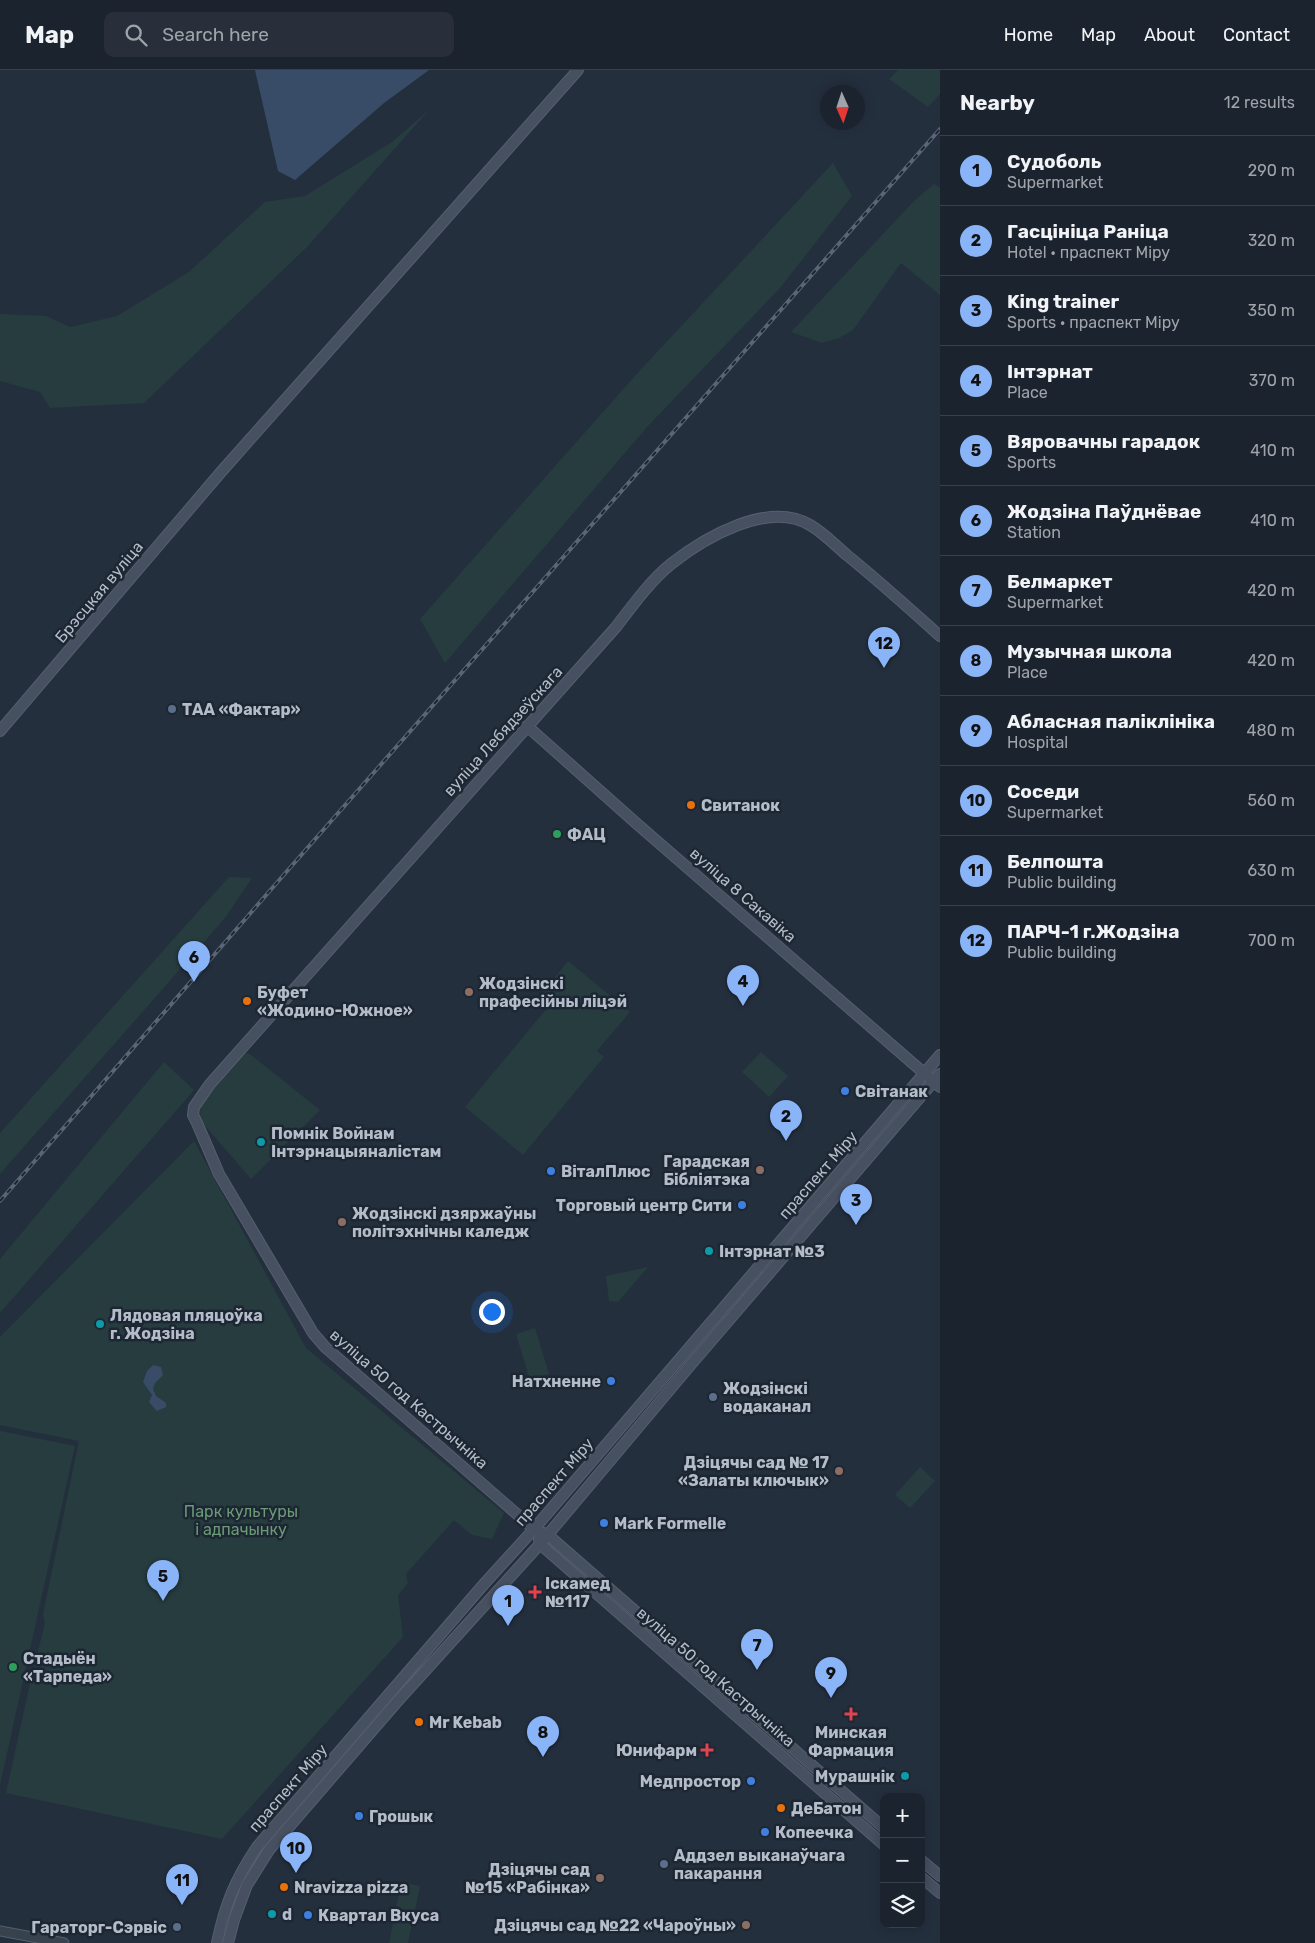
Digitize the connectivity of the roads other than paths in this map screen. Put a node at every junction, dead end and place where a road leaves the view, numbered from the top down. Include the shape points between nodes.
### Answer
1 (578, 70) edge
2 (940, 636) edge
3 (527, 726) junction
4 (0, 731) edge
5 (940, 1055) edge
6 (925, 1074) junction
7 (938, 1081) edge
8 (220, 1174) joint
9 (808, 1210) junction
10 (817, 1218) junction
11 (690, 1347) junction
12 (699, 1355) junction
13 (534, 1529) junction
14 (548, 1535) junction
15 (540, 1544) junction
16 (391, 1692) junction
17 (401, 1698) junction
18 (880, 1825) edge
19 (880, 1842) edge
20 (925, 1863) edge
21 (940, 1876) edge
22 (925, 1880) edge
23 (940, 1893) edge
24 (0, 1931) edge
25 (64, 1943) edge
26 (217, 1943) edge
27 (228, 1943) edge

1 - 4 main road, Брэсцкая вуліца via 221,472
2 - 3 main road, вуліца Лебядзеўскага via 810,524 788,518 760,519 728,528 671,564
3 - 6 main road, вуліца 8 Сакавіка
3 - 8 main road, вуліца Лебядзеўскага via 197,1100 193,1115
5 - 6 main road, праспект Міру
6 - 7 main road, вуліца 8 Сакавіка
6 - 9 main road, праспект Міру
7 - 10 main road, праспект Міру
8 - 13 main road, вуліца 50 год Кастрычніка via 312,1333
9 - 10 main road
9 - 11 main road, праспект Міру
10 - 12 main road, праспект Міру
11 - 12 main road
11 - 13 main road, праспект Міру
12 - 14 main road, праспект Міру
13 - 14 main road, вуліца 50 год Кастрычніка
13 - 15 main road, вуліца 50 год Кастрычніка
13 - 16 main road, праспект Міру
14 - 15 main road, праспект Міру
14 - 18 main road, вуліца 50 год Кастрычніка
15 - 17 main road, праспект Міру
15 - 19 main road, вуліца 50 год Кастрычніка
16 - 17 main road
16 - 26 main road, праспект Міру via 257,1847 235,1882 222,1917
17 - 27 main road, праспект Міру via 268,1850 247,1885
20 - 21 main road
22 - 23 main road
24 - 25 street

